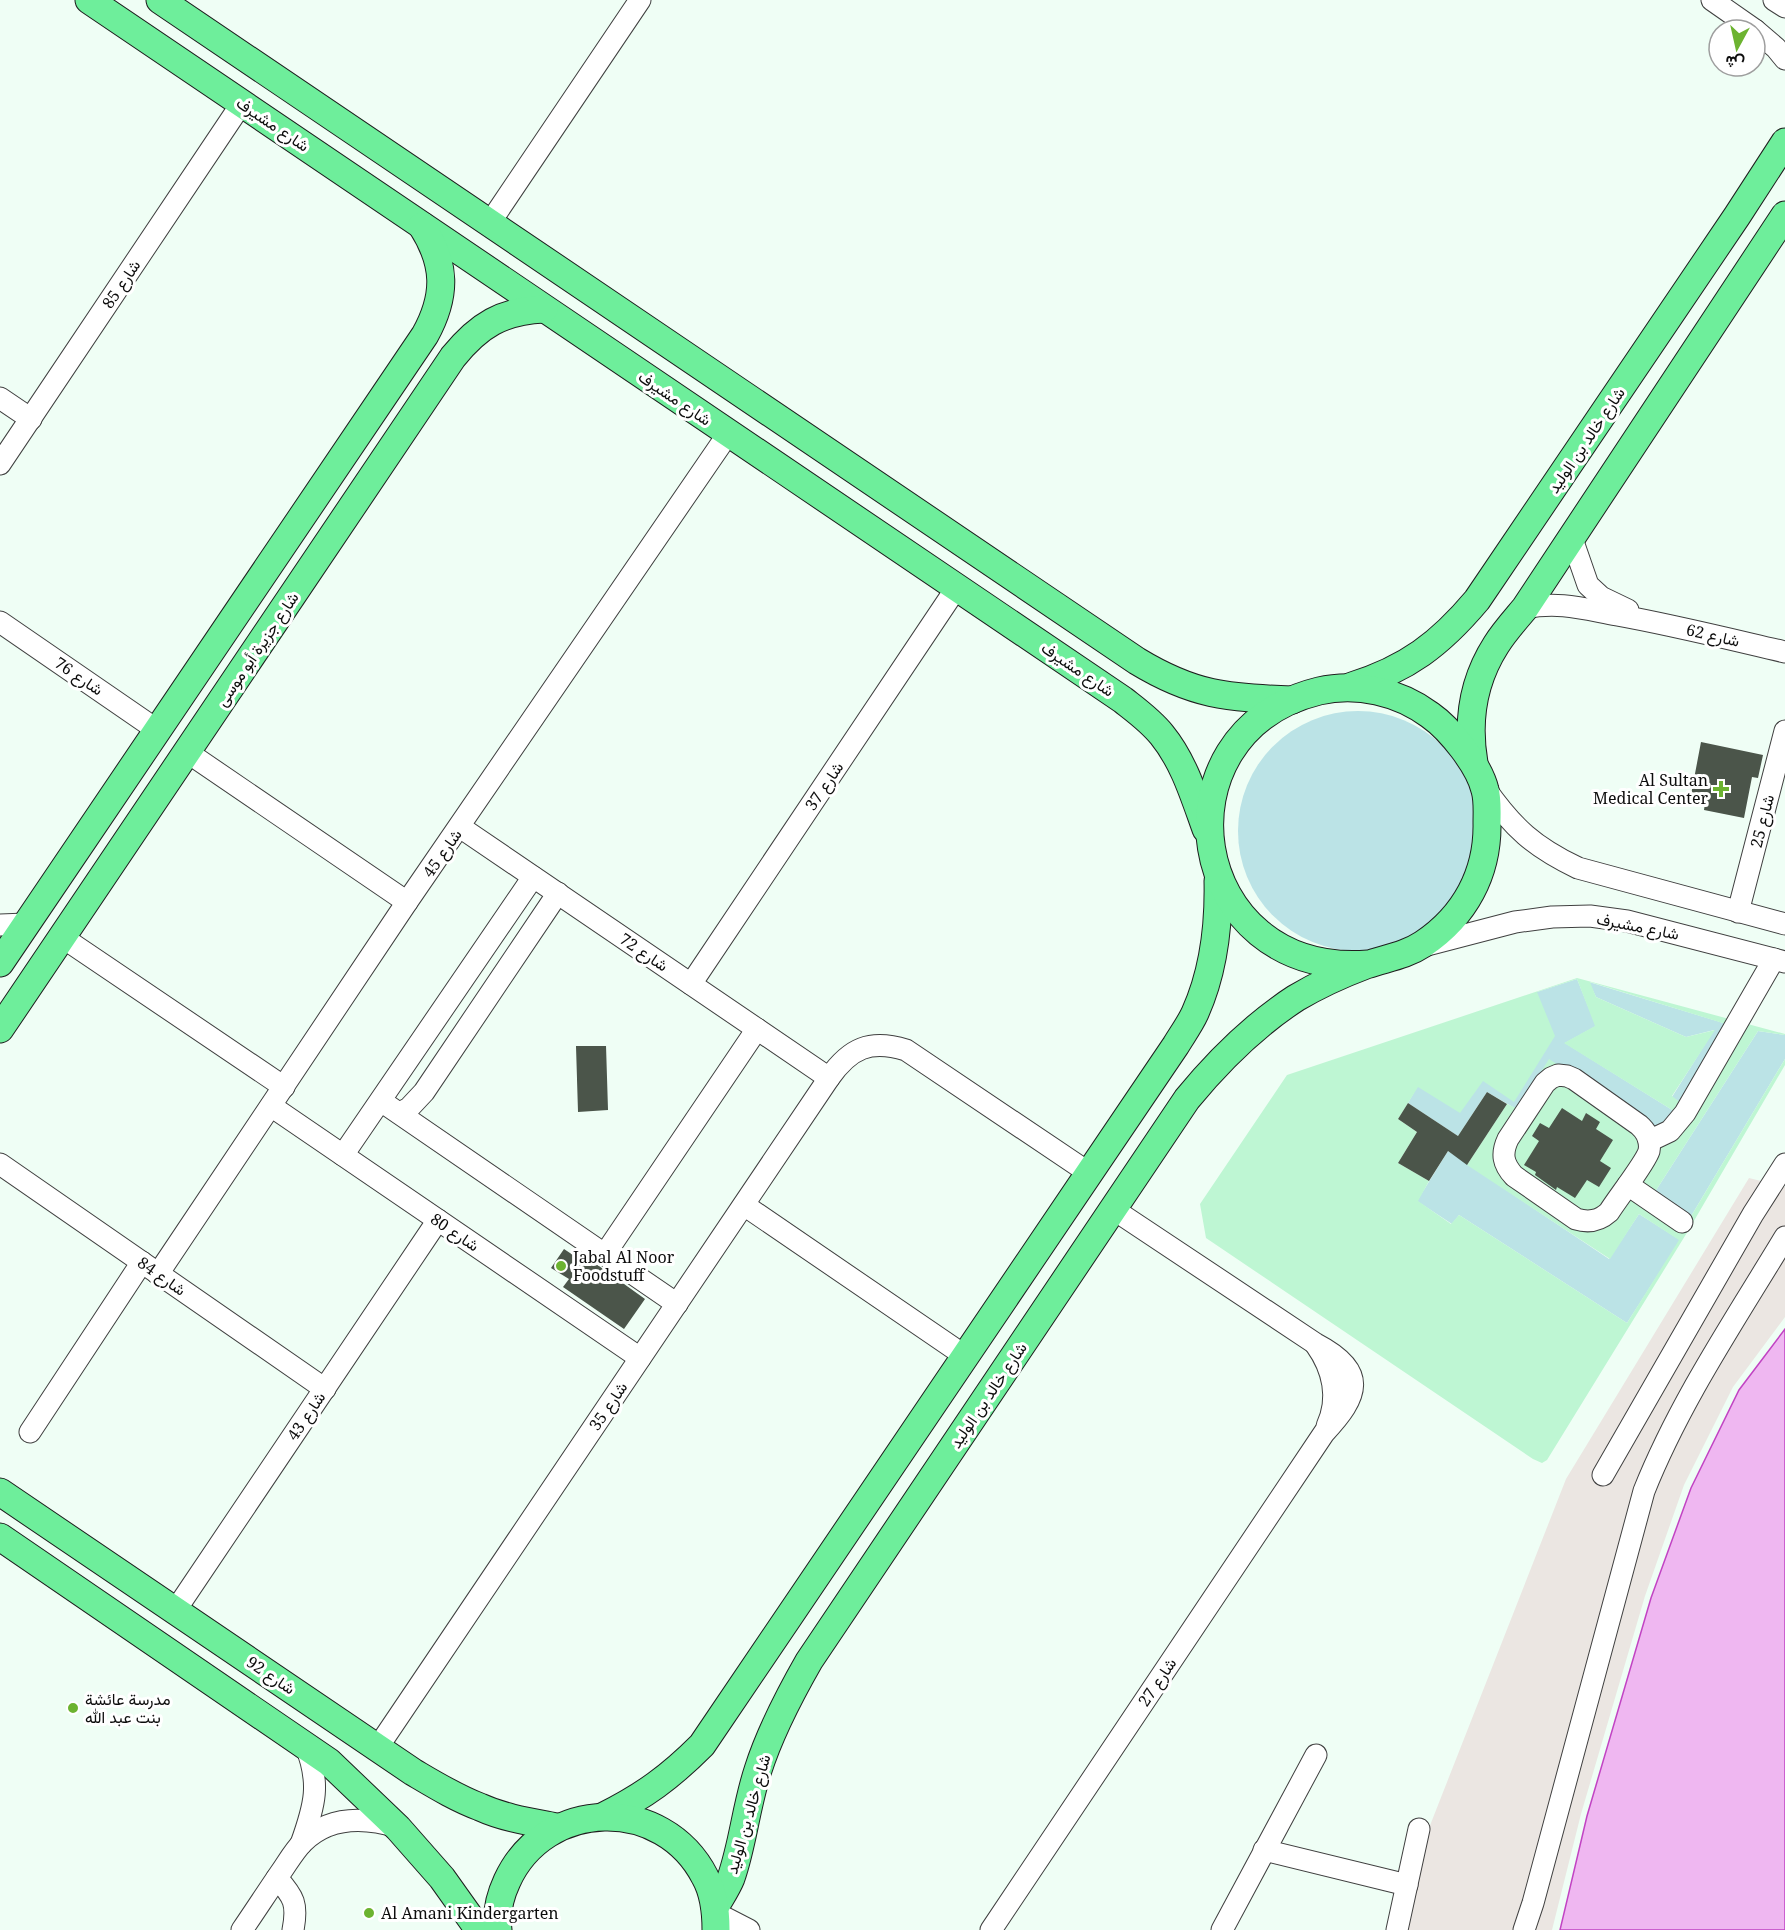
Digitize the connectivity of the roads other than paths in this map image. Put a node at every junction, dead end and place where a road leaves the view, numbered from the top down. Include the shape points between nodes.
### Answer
1 (89, 0) edge
2 (160, 0) edge
3 (640, 0) edge
4 (1712, 0) edge
5 (1774, 0) edge
6 (1785, 7) edge
7 (1738, 18) edge
8 (1767, 40) edge
9 (245, 58) junction
10 (1785, 59) edge
11 (232, 97) junction
12 (1785, 142) edge
13 (1785, 215) edge
14 (1737, 216) junction
15 (489, 224) junction
16 (421, 225) junction
17 (1768, 239) junction
18 (544, 309) junction
19 (0, 398) edge
20 (30, 418) junction
21 (728, 434) junction
22 (0, 464) edge
23 (317, 495) junction
24 (347, 514) junction
25 (1572, 536) junction
26 (957, 587) junction
27 (1525, 608) junction
28 (1641, 618) junction
29 (0, 622) edge
30 (1785, 652) edge
31 (1342, 688) junction
32 (1292, 700) junction
33 (158, 730) junction
34 (1785, 731) edge
35 (187, 752) junction
36 (1480, 778) junction
37 (460, 827) junction
38 (1210, 838) junction
39 (533, 877) junction
40 (1218, 877) junction
41 (558, 893) junction
42 (407, 902) junction
43 (1738, 912) junction
44 (1785, 924) edge
45 (13, 925) edge
46 (62, 937) junction
47 (1420, 946) junction
48 (1779, 960) edge
49 (0, 963) edge
50 (1368, 964) junction
51 (691, 984) junction
52 (0, 1029) edge
53 (757, 1029) junction
54 (833, 1072) junction
55 (284, 1087) junction
56 (381, 1101) junction
57 (271, 1106) junction
58 (399, 1113) junction
59 (1649, 1141) junction
60 (343, 1155) junction
61 (0, 1164) edge
62 (1785, 1164) edge
63 (1089, 1173) junction
64 (1628, 1185) junction
65 (744, 1204) junction
66 (1113, 1209) junction
67 (438, 1220) junction
68 (1682, 1222) dead end
69 (1785, 1237) edge
70 (605, 1254) junction
71 (150, 1268) junction
72 (677, 1304) junction
73 (965, 1356) junction
74 (640, 1358) junction
75 (324, 1389) junction
76 (30, 1432) dead end
77 (1603, 1475) dead end
78 (0, 1492) edge
79 (0, 1537) edge
80 (175, 1611) junction
81 (305, 1744) junction
82 (378, 1747) junction
83 (1316, 1755) dead end
84 (604, 1816) junction
85 (557, 1827) junction
86 (398, 1828) junction
87 (1419, 1829) dead end
88 (301, 1844) junction
89 (1264, 1850) junction
90 (277, 1878) junction
91 (1407, 1885) junction
92 (716, 1917) edge
93 (242, 1930) edge
94 (293, 1930) edge
95 (479, 1930) edge
96 (498, 1930) edge
97 (749, 1930) edge
98 (991, 1930) edge
99 (1222, 1930) edge
100 (1396, 1930) edge
101 (1524, 1930) edge

1 - 11 main road, شارع مشيرف
2 - 9 main road
3 - 15 street
4 - 7 street
5 - 6 street
8 - 10 street
9 - 11 main road
9 - 15 main road
11 - 16 main road, شارع مشيرف
11 - 20 street, شارع 85
12 - 14 main road, شارع خالد بن الوليد
13 - 17 main road
14 - 17 main road
14 - 31 main road, شارع خالد بن الوليد via 1477,600 1456,625 1404,665
15 - 32 main road via 1162,676 1220,696
16 - 18 main road, شارع مشيرف
16 - 23 main road via 439,260 440,299 434,318
17 - 25 main road
18 - 21 main road, شارع مشيرف
18 - 24 main road, شارع جزيرة أبو موسى via 502,316 466,340
19 - 20 street
20 - 22 street, شارع 85
21 - 26 main road, شارع مشيرف
21 - 37 street, شارع 45
23 - 24 main road
23 - 33 main road
24 - 35 main road, شارع جزيرة أبو موسى
25 - 27 main road
25 - 28 street, شارع 62 via 1588,585 1601,597
26 - 38 main road, شارع مشيرف via 1144,716 1176,755
26 - 51 street, شارع 37
27 - 28 street, شارع 62 via 1560,605
27 - 36 main road via 1497,644 1476,691 1470,742
28 - 30 street, شارع 62
29 - 33 street, شارع 76
31 - 32 main road
31 - 36 main road via 1388,694 1430,714 1448,729
32 - 38 main road via 1270,712 1235,746 1214,790
33 - 45 main road
34 - 43 street, شارع 25
35 - 42 street
35 - 46 main road, شارع جزيرة أبو موسى
36 - 43 street via 1503,814 1550,854 1578,868
36 - 47 main road via 1488,841 1483,866 1473,890 1453,919
37 - 39 street, شارع 72
37 - 42 street, شارع 45
38 - 40 main road
39 - 41 street, شارع 72
39 - 56 street
40 - 50 main road via 1239,913 1278,946 1327,964
40 - 63 main road via 1216,948 1194,1015
41 - 51 street, شارع 72
41 - 58 street via 418,1101
42 - 55 street, شارع 45
43 - 44 street
45 - 49 main road
46 - 52 main road, شارع جزيرة أبو موسى
46 - 55 street
47 - 48 street, شارع مشيرف via 1515,922 1590,916 1627,921
47 - 50 main road via 1395,958
48 - 59 street via 1678,1123
50 - 66 main road, شارع خالد بن الوليد via 1299,997 1238,1042 1186,1099
51 - 53 street, شارع 72
53 - 54 street, شارع 72
53 - 70 street
54 - 63 street via 854,1038 866,1032 892,1034 917,1056
54 - 65 street, شارع 35
55 - 57 street, شارع 45
56 - 58 street
56 - 60 street
57 - 60 street, شارع 80
57 - 71 street, شارع 45
58 - 70 street
59 - 64 street via 1648,1154
59 - 64 street via 1644,1129 1574,1079 1558,1075 1545,1083 1504,1148 1503,1159 1514,1176 1584,1222 1602,1218
60 - 67 street, شارع 80
61 - 71 street, شارع 84
62 - 77 street
63 - 73 main road
64 - 68 street
65 - 72 street, شارع 35
65 - 73 street
66 - 92 main road, شارع خالد بن الوليد via 803,1671 758,1769 738,1853
66 - 98 street, شارع 27 via 1332,1352 1344,1362 1353,1390 1348,1405 1324,1433
67 - 74 street, شارع 80
67 - 75 street, شارع 43
69 - 101 street via 1680,1410 1644,1491
70 - 72 street
71 - 75 street, شارع 84
71 - 76 street, شارع 45
72 - 74 street, شارع 35
73 - 84 main road via 702,1745 657,1786
74 - 82 street, شارع 35
75 - 80 street, شارع 43
78 - 80 main road, شارع 92
79 - 81 main road
80 - 82 main road, شارع 92
81 - 86 main road via 353,1783
81 - 88 street via 315,1783 314,1804
82 - 85 main road, شارع 92 via 446,1792 519,1820
83 - 89 street
84 - 85 main road
84 - 92 main road via 635,1820 654,1828 687,1851 705,1877
85 - 96 main road via 532,1844 514,1867 501,1894
86 - 88 street via 367,1820 335,1823 315,1831
86 - 95 main road via 442,1878
87 - 91 street
88 - 90 street
89 - 91 street
89 - 99 street
90 - 93 street
90 - 94 street via 291,1894 295,1906
91 - 100 street
92 - 97 street

